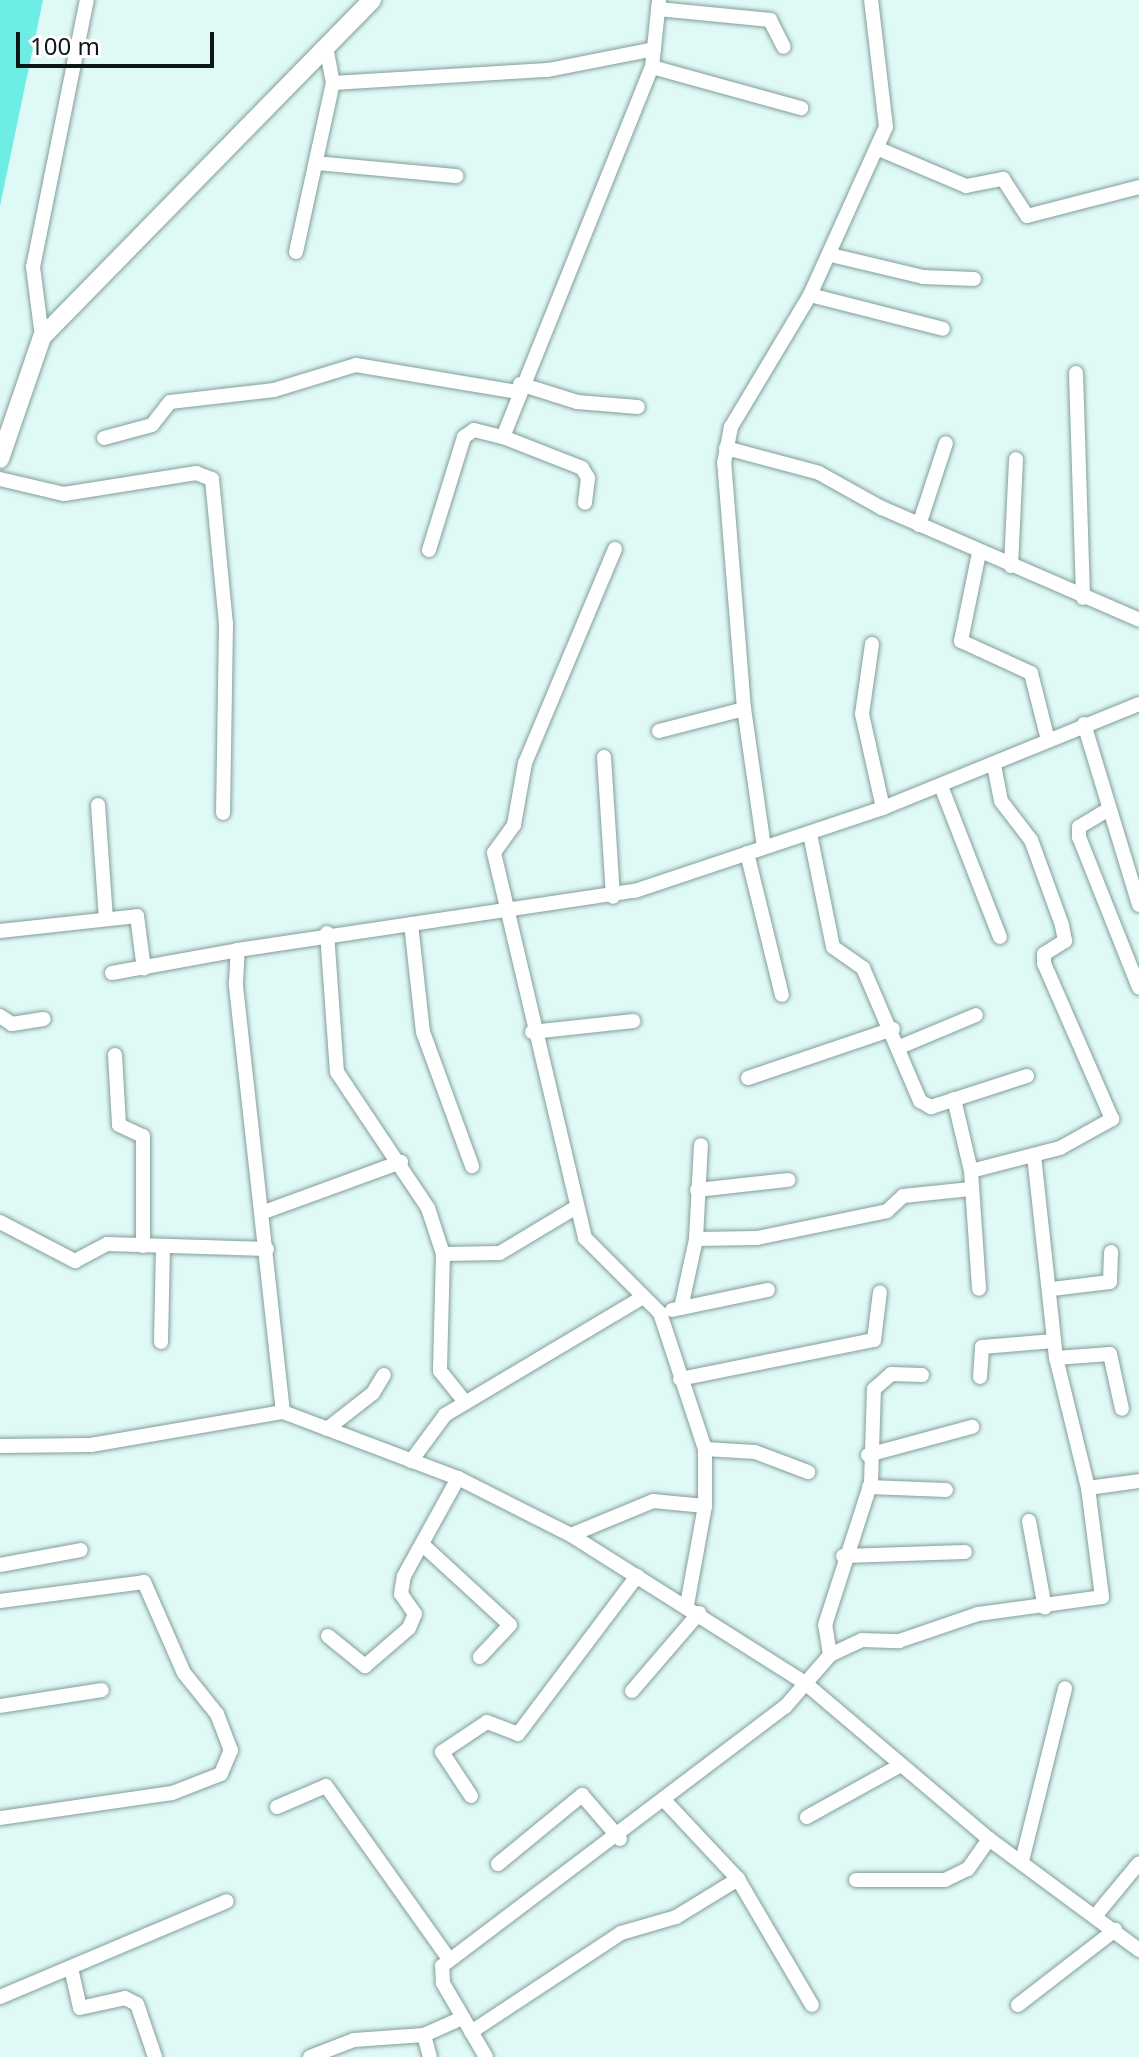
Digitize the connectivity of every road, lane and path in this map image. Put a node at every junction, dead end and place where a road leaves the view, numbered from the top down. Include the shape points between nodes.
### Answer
1 (87, 0) edge
2 (372, 0) edge
3 (871, 0) edge
4 (658, 5) edge
5 (784, 47) dead end
6 (326, 48) junction
7 (654, 49) junction
8 (652, 67) junction
9 (333, 83) junction
10 (801, 108) dead end
11 (879, 149) junction
12 (316, 163) junction
13 (456, 176) dead end
14 (1139, 187) edge
15 (296, 252) dead end
16 (831, 255) junction
17 (974, 279) dead end
18 (810, 295) junction
19 (943, 329) dead end
20 (42, 337) junction
21 (1076, 373) dead end
22 (519, 388) junction
23 (638, 407) dead end
24 (503, 437) junction
25 (104, 438) dead end
26 (946, 443) dead end
27 (726, 448) junction
28 (0, 459) edge
29 (1016, 459) dead end
30 (0, 479) edge
31 (585, 503) dead end
32 (919, 525) junction
33 (615, 549) dead end
34 (429, 550) dead end
35 (979, 553) junction
36 (1011, 566) junction
37 (1083, 598) junction
38 (1139, 620) edge
39 (872, 644) dead end
40 (1139, 704) edge
41 (744, 709) junction
42 (1084, 724) junction
43 (659, 731) dead end
44 (1048, 740) junction
45 (604, 757) dead end
46 (994, 766) junction
47 (941, 786) junction
48 (98, 805) dead end
49 (883, 808) junction
50 (1109, 809) junction
51 (223, 813) dead end
52 (810, 834) junction
53 (764, 847) junction
54 (747, 853) junction
55 (613, 897) junction
56 (1139, 905) edge
57 (506, 915) junction
58 (106, 918) junction
59 (411, 924) junction
60 (0, 931) edge
61 (327, 933) junction
62 (1000, 937) dead end
63 (238, 950) junction
64 (144, 969) junction
65 (112, 973) dead end
66 (1139, 988) edge
67 (782, 995) dead end
68 (976, 1015) dead end
69 (0, 1016) edge
70 (44, 1019) dead end
71 (633, 1021) dead end
72 (893, 1029) junction
73 (532, 1032) junction
74 (902, 1046) junction
75 (115, 1055) dead end
76 (1027, 1076) dead end
77 (748, 1078) dead end
78 (954, 1099) junction
79 (701, 1145) dead end
80 (1034, 1155) junction
81 (401, 1162) junction
82 (472, 1166) dead end
83 (971, 1171) junction
84 (788, 1180) dead end
85 (971, 1189) junction
86 (697, 1190) junction
87 (575, 1208) junction
88 (264, 1212) junction
89 (0, 1222) edge
90 (696, 1239) junction
91 (143, 1246) junction
92 (163, 1247) junction
93 (267, 1249) junction
94 (1111, 1252) dead end
95 (443, 1254) junction
96 (979, 1289) dead end
97 (1052, 1289) junction
98 (768, 1290) dead end
99 (880, 1292) dead end
100 (641, 1298) junction
101 (681, 1308) junction
102 (660, 1313) junction
103 (1054, 1341) junction
104 (161, 1342) dead end
105 (1056, 1358) junction
106 (384, 1375) dead end
107 (922, 1375) dead end
108 (980, 1377) dead end
109 (680, 1379) junction
110 (465, 1402) junction
111 (1122, 1409) dead end
112 (283, 1412) junction
113 (972, 1427) dead end
114 (327, 1429) junction
115 (0, 1446) edge
116 (705, 1449) junction
117 (868, 1455) junction
118 (411, 1461) junction
119 (808, 1472) dead end
120 (458, 1478) junction
121 (1139, 1481) edge
122 (869, 1487) junction
123 (1088, 1488) junction
124 (946, 1490) dead end
125 (705, 1506) junction
126 (1029, 1521) dead end
127 (571, 1535) junction
128 (423, 1545) junction
129 (81, 1550) dead end
130 (965, 1552) dead end
131 (843, 1556) junction
132 (0, 1565) edge
133 (637, 1576) junction
134 (0, 1601) edge
135 (1045, 1608) junction
136 (693, 1609) junction
137 (328, 1636) dead end
138 (830, 1655) junction
139 (480, 1657) dead end
140 (805, 1683) junction
141 (1065, 1688) dead end
142 (102, 1690) dead end
143 (632, 1691) dead end
144 (0, 1706) edge
145 (901, 1765) junction
146 (471, 1796) dead end
147 (665, 1801) junction
148 (277, 1807) dead end
149 (807, 1817) dead end
150 (0, 1818) edge
151 (620, 1839) junction
152 (989, 1839) junction
153 (1022, 1861) junction
154 (1139, 1863) edge
155 (498, 1864) dead end
156 (738, 1879) junction
157 (856, 1880) dead end
158 (227, 1901) dead end
159 (1096, 1915) junction
160 (1115, 1930) junction
161 (1139, 1950) edge
162 (449, 1959) junction
163 (71, 1968) junction
164 (0, 1997) edge
165 (812, 2005) dead end
166 (1018, 2005) dead end
167 (462, 2018) junction
168 (471, 2032) junction
169 (424, 2035) junction
170 (155, 2057) edge
171 (310, 2057) edge
172 (430, 2057) edge
173 (486, 2057) edge

1 - 20 street via 35,252
2 - 6 main road
3 - 11 street via 889,110
4 - 5 street via 770,20
4 - 7 street
6 - 9 street
6 - 20 main road
7 - 8 street
7 - 9 street via 548,70
8 - 10 street
8 - 22 street
9 - 12 street
11 - 14 street via 966,186 1003,179 1027,216
11 - 16 street
12 - 13 street
12 - 15 street
16 - 17 street via 923,277
16 - 18 street
18 - 19 street
18 - 27 street via 743,406
20 - 28 main road
21 - 37 street
22 - 23 street via 577,402
22 - 24 street
22 - 25 street via 356,365 274,390 175,400 141,431
24 - 31 street via 582,468 588,478
24 - 34 street via 474,430 464,437
26 - 32 street
27 - 32 street via 819,473
27 - 41 street
29 - 36 street
30 - 51 street via 64,494 191,474 212,479 226,624
32 - 35 street
33 - 57 street via 525,763 511,832 495,848
35 - 36 street
35 - 44 street via 961,641 1031,673
36 - 37 street
37 - 38 street
39 - 49 street via 862,714
40 - 42 street
41 - 43 street
41 - 53 street
42 - 44 street
42 - 50 street
44 - 46 street
45 - 55 street
46 - 47 street
46 - 80 street via 1001,801 1031,840 1062,925 1065,941 1044,954 1044,963 1112,1119 1107,1128
47 - 49 street
47 - 62 street
48 - 58 street
49 - 52 street
50 - 56 street
50 - 66 street via 1079,827 1079,837
52 - 53 street
52 - 72 street via 833,947 863,968
53 - 54 street
54 - 55 street
54 - 67 street
55 - 57 street
57 - 59 street
57 - 73 street
58 - 60 street
58 - 64 street via 141,919
59 - 61 street
59 - 82 street via 423,1032
61 - 63 street
61 - 81 street via 337,1072
63 - 64 street
63 - 88 street via 236,983
64 - 65 street
68 - 74 street
69 - 70 street via 12,1024
71 - 73 street
72 - 74 street
72 - 77 street
73 - 87 street
74 - 78 street via 920,1101 931,1107
75 - 91 street via 119,1125 143,1136
76 - 78 street
78 - 83 street
79 - 86 street
80 - 83 street
80 - 97 street
81 - 88 street
81 - 95 street via 428,1208
83 - 85 street
84 - 86 street
85 - 90 street via 903,1196 887,1211 757,1238
85 - 96 street
86 - 90 street
87 - 95 street via 500,1253
87 - 100 street via 590,1248
88 - 93 street
89 - 91 street via 75,1261 102,1245
90 - 101 street
91 - 92 street
92 - 93 street
92 - 104 street
93 - 112 street
94 - 97 street via 1108,1283
95 - 110 street via 440,1371
97 - 103 street
98 - 101 street
99 - 109 street via 874,1340
100 - 102 street
100 - 110 street via 515,1379
101 - 102 street
102 - 109 street
103 - 105 street
103 - 108 street via 982,1347
105 - 111 street via 1110,1354
105 - 123 street
106 - 114 street via 373,1393
107 - 117 street via 878,1382
109 - 116 street
110 - 118 street via 436,1424
112 - 114 street
112 - 115 street via 91,1445
113 - 117 street
114 - 118 street
116 - 119 street via 755,1452
116 - 125 street
117 - 122 street
118 - 120 street
120 - 127 street
120 - 128 street
121 - 123 street
122 - 124 street
122 - 131 street
123 - 135 street via 1104,1592 1098,1601
125 - 127 street via 653,1501
125 - 136 street
126 - 135 street
127 - 133 street
128 - 137 street via 401,1586 414,1621 388,1650 361,1666
128 - 139 street via 510,1625
129 - 132 street
130 - 131 street
131 - 138 street via 823,1632
133 - 136 street
133 - 146 street via 518,1734 487,1722 442,1752
134 - 150 street via 144,1582 184,1673 217,1714 231,1750 221,1774 172,1793
135 - 138 street via 961,1617 899,1641 862,1640
136 - 140 street
136 - 143 street
138 - 140 street
140 - 145 street
140 - 147 street via 785,1707
141 - 153 street
142 - 144 street
145 - 149 street
145 - 152 street
147 - 151 street
147 - 156 street
148 - 162 street via 326,1786
151 - 155 street via 582,1795
151 - 162 street
152 - 153 street
152 - 157 street via 968,1869 945,1880
153 - 159 street
154 - 159 street
156 - 165 street
156 - 168 street via 676,1917 621,1933
158 - 163 street
159 - 160 street
160 - 161 street
160 - 166 street
162 - 167 street via 440,1977
163 - 164 street
163 - 170 street via 80,2008 134,2001
167 - 168 street
167 - 169 street
168 - 173 street
169 - 171 street via 354,2040
169 - 172 street

